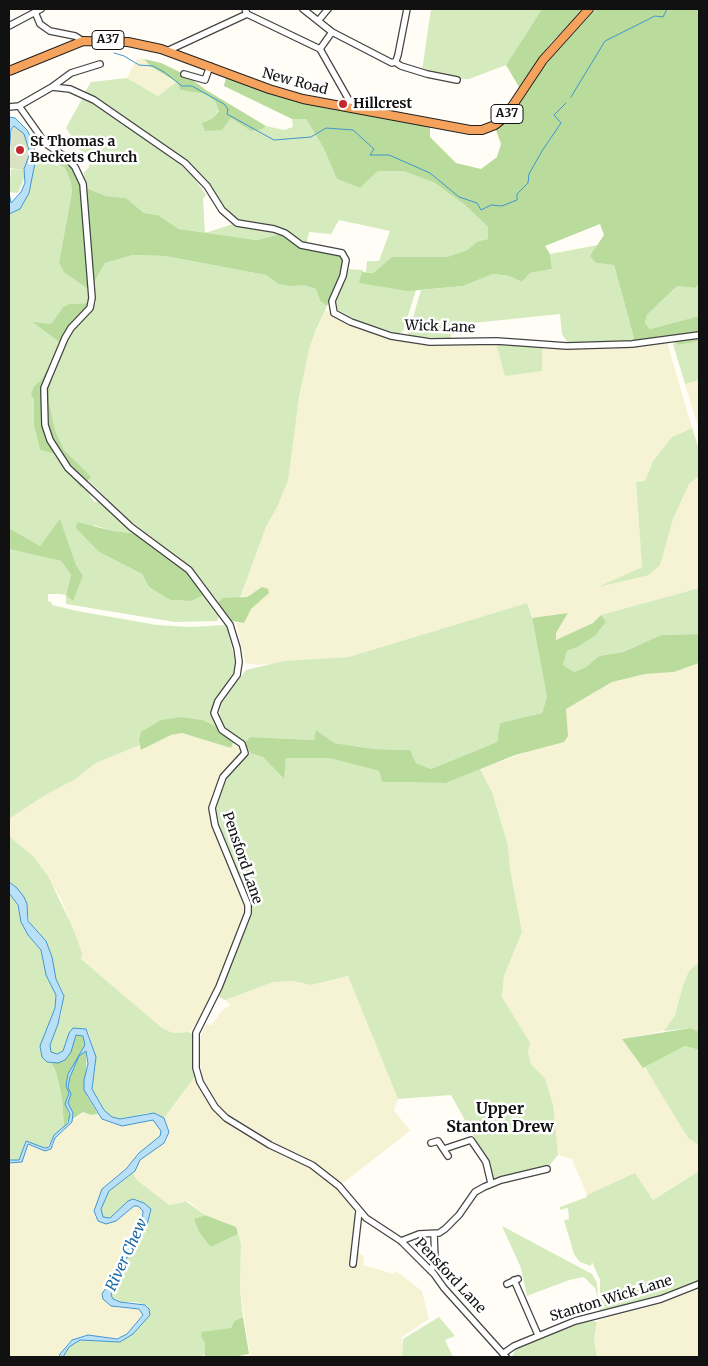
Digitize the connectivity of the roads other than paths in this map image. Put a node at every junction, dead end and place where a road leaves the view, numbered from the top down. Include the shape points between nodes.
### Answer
1 (303, 9) edge
2 (328, 9) edge
3 (407, 9) edge
4 (589, 9) edge
5 (38, 10) edge
6 (246, 11) edge
7 (318, 21) junction
8 (9, 26) edge
9 (332, 32) junction
10 (83, 41) junction
11 (320, 49) junction
12 (168, 51) junction
13 (395, 62) junction
14 (100, 64) dead end
15 (210, 66) junction
16 (9, 71) edge
17 (184, 74) dead end
18 (458, 80) dead end
19 (52, 86) junction
20 (19, 106) junction
21 (9, 107) edge
22 (354, 108) junction
23 (699, 336) edge
24 (430, 1143) dead end
25 (444, 1149) junction
26 (448, 1156) dead end
27 (547, 1169) dead end
28 (491, 1183) junction
29 (359, 1211) junction
30 (434, 1234) junction
31 (401, 1241) junction
32 (353, 1264) dead end
33 (431, 1271) junction
34 (507, 1284) dead end
35 (699, 1284) edge
36 (538, 1335) junction
37 (505, 1355) edge

1 - 7 street
2 - 7 street
3 - 13 street
4 - 22 highway, New Road / A37 via 543,60 504,117 488,129 470,130
5 - 8 street
5 - 10 street via 40,24 50,31
6 - 11 street
6 - 12 street
7 - 9 street
9 - 11 street
9 - 13 street via 389,63
10 - 12 highway, New Road / A37 via 128,42
10 - 16 highway, New Road / A37
11 - 22 street
12 - 15 highway, New Road / A37
13 - 18 street via 427,74
14 - 19 street via 71,73
15 - 17 street via 206,80
15 - 22 highway, New Road / A37 via 278,92
19 - 20 street
19 - 23 street, Wick Lane via 70,89 94,100 185,163 207,186 222,210 237,223 274,229 301,245 342,253 346,260 344,276 332,301 334,312 351,322 404,339 430,342 497,341 585,346
20 - 21 street
20 - 29 street, Pensford Lane via 46,144 75,167 83,184 92,298 90,308 65,338 44,388 44,416 50,440 68,468 131,526 189,570 230,625 239,662 237,675 214,713 222,730 242,744 245,753 223,776 212,808 215,825 248,912 219,987 196,1033 196,1068 200,1082 226,1118 270,1145 312,1165 339,1186
24 - 25 street via 438,1141
25 - 26 street
25 - 28 street via 471,1140 486,1162
27 - 28 street
28 - 30 street via 475,1192 452,1224
29 - 31 street, Pensford Lane
29 - 32 street
30 - 31 street via 419,1234
30 - 33 street via 435,1260
31 - 33 street, Pensford Lane
33 - 37 street, Pensford Lane
34 - 36 street via 516,1280
35 - 36 street, Stanton Wick Lane via 661,1299 575,1321
36 - 37 street, Stanton Wick Lane

